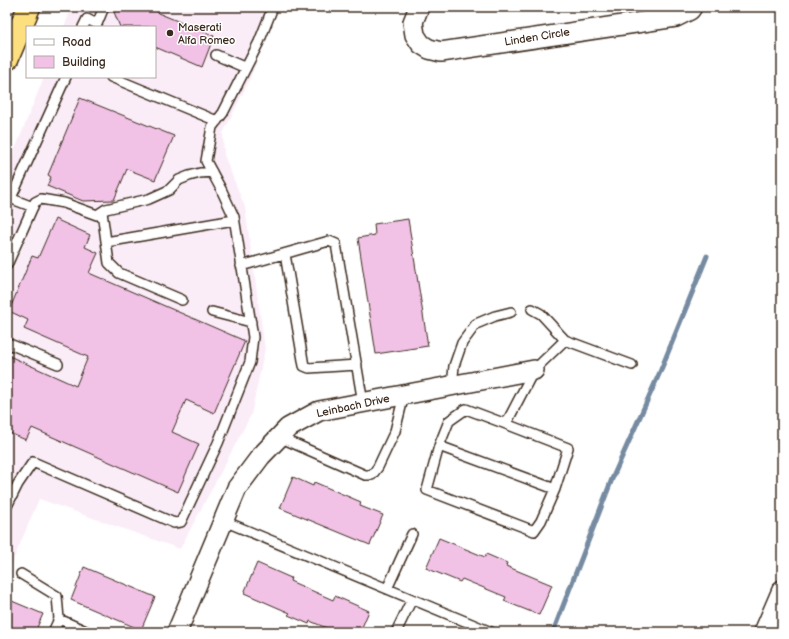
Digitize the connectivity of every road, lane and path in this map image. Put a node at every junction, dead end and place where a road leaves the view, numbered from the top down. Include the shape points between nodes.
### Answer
1 (29, 7) edge
2 (104, 7) edge
3 (273, 7) edge
4 (419, 7) edge
5 (692, 7) edge
6 (84, 26) edge
7 (22, 39) edge
8 (216, 55) dead end
9 (7, 59) edge
10 (246, 68) junction
11 (66, 78) edge
12 (113, 78) edge
13 (217, 121) junction
14 (212, 172) junction
15 (9, 198) edge
16 (32, 208) junction
17 (102, 212) junction
18 (234, 220) junction
19 (106, 242) junction
20 (285, 254) junction
21 (7, 265) edge
22 (241, 266) junction
23 (182, 300) dead end
24 (532, 309) dead end
25 (212, 312) dead end
26 (511, 312) dead end
27 (251, 322) junction
28 (565, 340) junction
29 (7, 343) edge
30 (58, 364) dead end
31 (357, 365) junction
32 (632, 365) dead end
33 (534, 370) junction
34 (452, 386) junction
35 (404, 395) junction
36 (363, 402) junction
37 (506, 424) junction
38 (280, 437) junction
39 (439, 446) junction
40 (555, 489) junction
41 (10, 490) edge
42 (7, 506) edge
43 (224, 521) junction
44 (412, 534) dead end
45 (21, 574) dead end
46 (387, 589) junction
47 (782, 590) edge
48 (412, 599) junction
49 (59, 619) junction
50 (53, 632) edge
51 (88, 632) edge
52 (177, 632) edge
53 (396, 632) edge
54 (491, 632) edge
55 (764, 632) edge

1 - 7 highway
2 - 6 lane via 97,24 87,19
3 - 10 lane
4 - 5 street, Linden Circle via 413,22 415,35 421,44 441,52 676,17
7 - 9 highway
8 - 10 lane
10 - 13 lane
11 - 15 lane
12 - 13 lane
13 - 14 lane via 212,127 206,161
14 - 17 lane via 189,176 179,180 169,190
14 - 18 lane via 222,189
15 - 16 lane
16 - 17 lane via 41,198 97,215
16 - 21 lane
17 - 19 lane
18 - 19 lane
18 - 22 lane
19 - 23 lane via 109,262 119,273
20 - 22 lane
20 - 31 lane via 304,366 309,368
20 - 31 lane via 329,241 336,244
22 - 27 lane
24 - 28 lane via 541,314
25 - 27 lane
26 - 34 lane via 476,324 462,343 454,366
27 - 41 lane via 253,337 250,362 218,443 181,522 174,523 33,462 18,484
28 - 32 lane
28 - 33 lane
29 - 30 lane
31 - 36 lane
33 - 34 street, Leinbach Drive
33 - 37 lane
34 - 35 street, Leinbach Drive
35 - 36 street, Leinbach Drive
35 - 38 lane via 395,431 372,475 365,475
36 - 38 street, Leinbach Drive via 319,411 288,428
37 - 39 lane via 466,409 449,421
37 - 40 lane via 568,448
38 - 43 street, Leinbach Drive via 261,456 238,488
39 - 40 lane
39 - 40 lane via 427,490 534,531
41 - 42 lane
43 - 46 lane
43 - 52 street, Leinbach Drive
44 - 46 lane
45 - 49 lane via 57,596
46 - 48 lane
47 - 55 street
48 - 53 lane
48 - 54 lane
49 - 50 lane
49 - 51 lane

